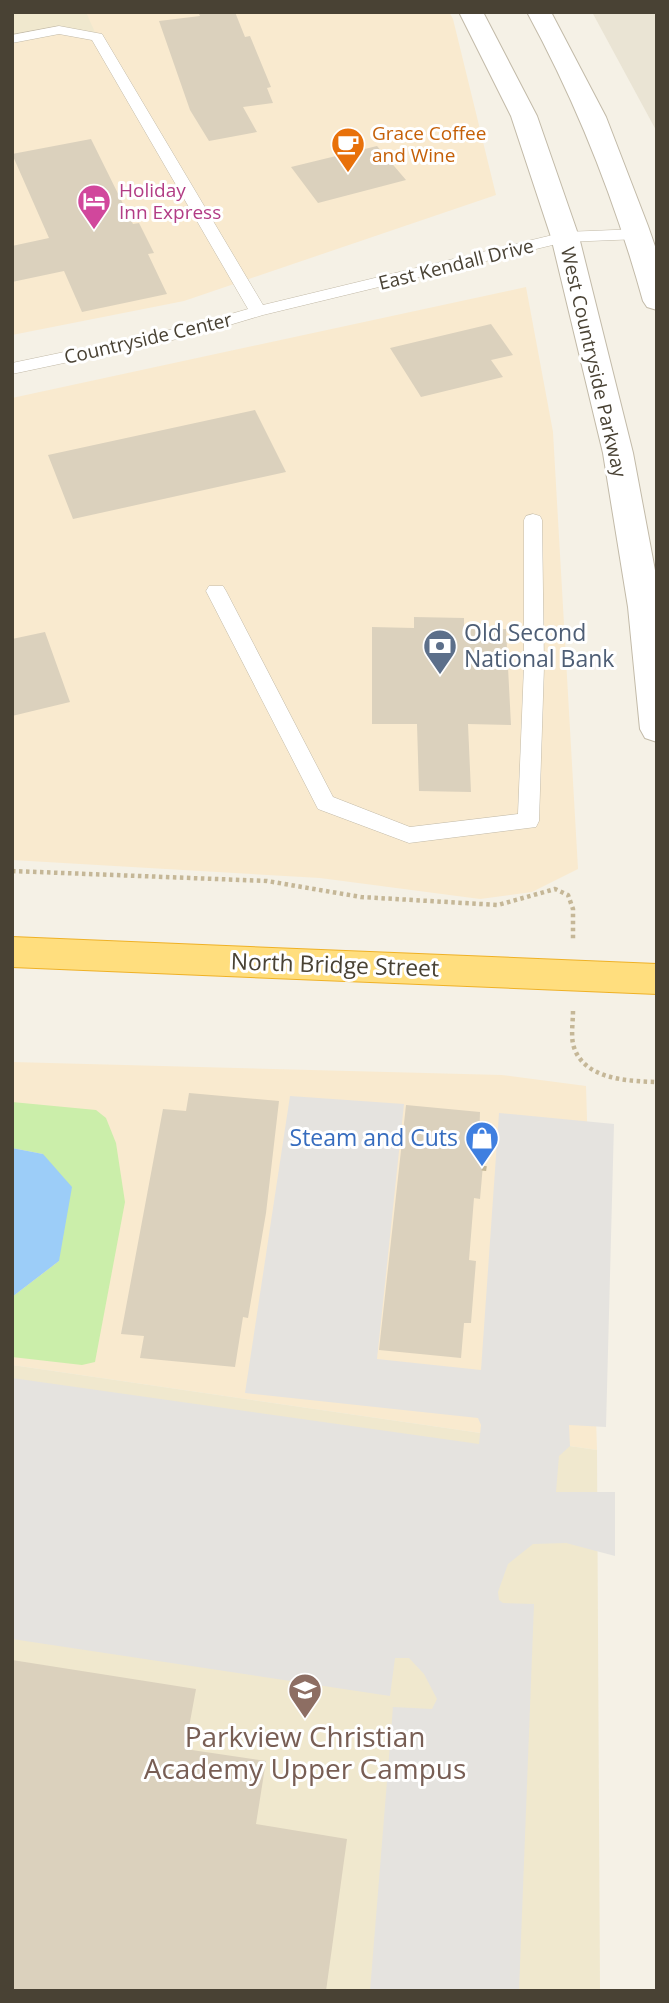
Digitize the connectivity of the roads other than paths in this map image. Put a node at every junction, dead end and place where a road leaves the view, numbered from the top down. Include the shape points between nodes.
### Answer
1 (471, 12) edge
2 (539, 12) edge
3 (12, 39) edge
4 (648, 234) edge
5 (565, 237) junction
6 (657, 301) edge
7 (258, 311) junction
8 (12, 369) edge
9 (533, 520) dead end
10 (216, 591) dead end
11 (657, 729) edge
12 (12, 952) edge
13 (657, 979) edge

1 - 5 street, West Countryside Parkway via 524,116
2 - 4 street
3 - 7 lane, Countryside Center via 59,30 97,37
4 - 5 lane, East Kendall Drive
4 - 6 street
5 - 7 lane, East Kendall Drive
5 - 11 street, West Countryside Parkway via 618,453 645,607
7 - 8 lane, Countryside Center via 196,330
9 - 10 lane via 528,821 409,835 325,803
12 - 13 highway, North Bridge Street

